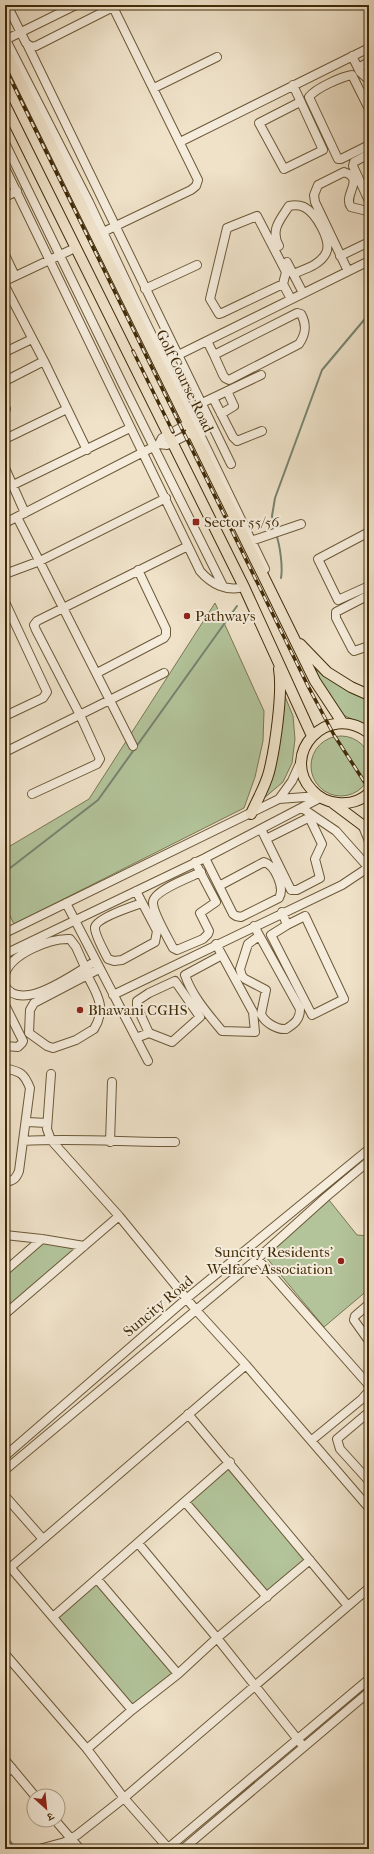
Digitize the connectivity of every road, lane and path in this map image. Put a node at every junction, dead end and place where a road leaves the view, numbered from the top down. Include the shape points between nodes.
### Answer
1 (7, 5) edge
2 (76, 5) edge
3 (115, 6) edge
4 (21, 32) junction
5 (5, 39) edge
6 (28, 46) junction
7 (369, 48) edge
8 (5, 51) edge
9 (352, 56) junction
10 (217, 57) dead end
11 (369, 62) edge
12 (358, 68) junction
13 (327, 69) junction
14 (314, 75) junction
15 (369, 80) edge
16 (334, 82) junction
17 (293, 85) junction
18 (154, 88) junction
19 (321, 88) junction
20 (300, 102) junction
21 (6, 109) edge
22 (369, 109) edge
23 (180, 142) junction
24 (5, 143) edge
25 (369, 145) edge
26 (369, 154) edge
27 (5, 168) edge
28 (16, 191) junction
29 (5, 197) edge
30 (369, 201) edge
31 (369, 213) edge
32 (115, 226) junction
33 (99, 234) junction
34 (369, 242) edge
35 (75, 248) junction
36 (5, 255) edge
37 (60, 255) junction
38 (340, 256) junction
39 (49, 260) junction
40 (369, 261) edge
41 (197, 266) dead end
42 (348, 271) junction
43 (293, 274) junction
44 (15, 276) junction
45 (5, 281) edge
46 (283, 284) junction
47 (5, 286) edge
48 (145, 289) junction
49 (303, 293) junction
50 (291, 299) junction
51 (32, 339) junction
52 (207, 341) junction
53 (5, 352) edge
54 (179, 354) junction
55 (214, 356) junction
56 (44, 361) junction
57 (162, 363) junction
58 (262, 375) dead end
59 (5, 381) edge
60 (227, 391) junction
61 (213, 398) junction
62 (202, 403) junction
63 (66, 409) junction
64 (221, 414) junction
65 (191, 427) junction
66 (130, 428) junction
67 (262, 431) dead end
68 (5, 439) edge
69 (169, 439) junction
70 (156, 446) junction
71 (86, 450) junction
72 (143, 454) junction
73 (231, 464) dead end
74 (5, 468) edge
75 (13, 485) junction
76 (166, 498) junction
77 (25, 513) junction
78 (17, 517) junction
79 (5, 523) edge
80 (301, 524) dead end
81 (369, 532) edge
82 (249, 542) junction
83 (188, 546) junction
84 (40, 561) junction
85 (138, 570) junction
86 (5, 574) edge
87 (223, 586) junction
88 (369, 586) edge
89 (244, 587) junction
90 (369, 595) edge
91 (5, 602) edge
92 (64, 608) junction
93 (293, 637) junction
94 (369, 646) edge
95 (278, 660) junction
96 (97, 673) junction
97 (164, 673) dead end
98 (369, 695) edge
99 (111, 700) junction
100 (80, 715) junction
101 (5, 716) edge
102 (342, 722) junction
103 (369, 732) edge
104 (312, 736) junction
105 (133, 746) dead end
106 (5, 752) edge
107 (301, 760) junction
108 (369, 793) edge
109 (32, 794) dead end
110 (319, 797) junction
111 (279, 799) junction
112 (333, 803) junction
113 (302, 808) junction
114 (250, 814) junction
115 (366, 827) edge
116 (261, 829) junction
117 (266, 839) junction
118 (369, 841) edge
119 (205, 858) junction
120 (196, 862) junction
121 (369, 867) edge
122 (200, 872) junction
123 (219, 886) junction
124 (136, 891) junction
125 (66, 903) junction
126 (142, 903) junction
127 (282, 912) junction
128 (74, 920) junction
129 (287, 925) junction
130 (254, 926) junction
131 (5, 933) edge
132 (259, 936) junction
133 (216, 944) junction
134 (5, 954) edge
135 (222, 955) junction
136 (97, 965) junction
137 (86, 971) junction
138 (5, 974) edge
139 (5, 986) edge
140 (113, 994) junction
141 (5, 1005) edge
142 (149, 1032) junction
143 (136, 1038) junction
144 (5, 1046) edge
145 (148, 1061) dead end
146 (5, 1068) edge
147 (50, 1074) dead end
148 (112, 1082) dead end
149 (27, 1122) junction
150 (47, 1123) junction
151 (51, 1140) junction
152 (23, 1141) junction
153 (110, 1142) junction
154 (175, 1142) dead end
155 (369, 1149) edge
156 (369, 1161) edge
157 (5, 1182) edge
158 (119, 1216) junction
159 (5, 1235) edge
160 (42, 1239) junction
161 (84, 1246) junction
162 (249, 1249) junction
163 (257, 1259) junction
164 (5, 1271) edge
165 (186, 1299) junction
166 (369, 1304) edge
167 (195, 1309) junction
168 (5, 1314) edge
169 (369, 1340) edge
170 (246, 1365) junction
171 (369, 1388) edge
172 (369, 1412) edge
173 (188, 1414) junction
174 (312, 1440) junction
175 (5, 1456) edge
176 (230, 1462) junction
177 (5, 1470) edge
178 (368, 1477) edge
179 (5, 1496) edge
180 (185, 1502) junction
181 (369, 1508) edge
182 (42, 1538) junction
183 (138, 1543) junction
184 (310, 1560) junction
185 (8, 1569) edge
186 (97, 1578) junction
187 (369, 1588) edge
188 (267, 1597) junction
189 (348, 1606) junction
190 (53, 1616) junction
191 (217, 1638) junction
192 (5, 1654) edge
193 (178, 1674) junction
194 (369, 1679) edge
195 (255, 1685) junction
196 (369, 1692) edge
197 (132, 1710) junction
198 (297, 1739) junction
199 (303, 1746) junction
200 (87, 1749) junction
201 (5, 1760) edge
202 (12, 1768) junction
203 (5, 1774) edge
204 (28, 1788) edge
205 (124, 1798) junction
206 (61, 1828) edge
207 (71, 1840) junction
208 (5, 1842) edge
209 (11, 1849) edge
210 (39, 1849) edge
211 (80, 1849) edge
212 (168, 1849) edge
213 (183, 1849) edge

1 - 4 street
2 - 4 street
3 - 6 street via 36,46
3 - 18 street
4 - 5 street
4 - 6 street
5 - 33 street
6 - 32 street
7 - 9 street
8 - 33 main road, Golf Course Road
9 - 12 street
9 - 13 street
10 - 18 street
11 - 12 street
12 - 15 street
13 - 14 street
13 - 16 street
14 - 17 street
14 - 19 street
16 - 19 street
16 - 22 street via 352,75
17 - 20 street
17 - 23 street
18 - 23 street
19 - 25 street via 311,94 309,100 338,159
20 - 20 street via 323,150 284,169 259,123
21 - 35 main road
23 - 32 street via 198,180 196,186
24 - 37 street
26 - 30 street via 354,162 353,166
27 - 28 street
28 - 29 street
28 - 39 street
31 - 38 street via 348,204 354,183 349,174 344,172 318,185 314,195 315,202
32 - 33 street
32 - 48 street
33 - 57 main road, Golf Course Road
34 - 38 street
35 - 37 street
35 - 69 main road
36 - 44 street
37 - 39 street
37 - 70 street
38 - 42 street
39 - 44 street
39 - 66 street
40 - 42 street
41 - 48 street
42 - 49 street
43 - 43 street via 274,237 280,219 289,206 296,205 305,207 313,214 325,234 328,247 326,254 318,263
43 - 49 street
44 - 45 street
46 - 46 street via 286,272 257,216 227,228 210,299 219,314
46 - 50 street
47 - 51 street
48 - 54 street
49 - 50 street
50 - 52 street
51 - 53 street
51 - 56 street
52 - 54 street
52 - 55 street
54 - 57 street
54 - 62 street
55 - 55 street via 223,375 229,380 299,344 306,330 304,318 297,313
56 - 59 street
56 - 63 street
57 - 65 main road, Golf Course Road
57 - 82 street
58 - 60 street
60 - 61 street
60 - 64 street via 234,406
61 - 62 street
61 - 64 street
62 - 73 street
63 - 68 street
63 - 71 street
64 - 67 street via 237,441
65 - 69 street
65 - 82 main road, Golf Course Road
66 - 71 street
66 - 72 street
69 - 70 street via 166,445
69 - 89 main road
70 - 72 street
70 - 87 street
71 - 75 street
72 - 76 street
72 - 77 street
74 - 75 street
75 - 77 street
76 - 83 street
76 - 84 street
77 - 78 street
78 - 79 street
78 - 84 street
80 - 82 street
81 - 88 street via 318,559 338,600
82 - 93 main road, Golf Course Road
83 - 85 street
83 - 87 street via 204,576
84 - 86 street
84 - 92 street
85 - 92 street
85 - 96 street via 166,629 166,635
87 - 89 street via 233,590
89 - 95 main road
90 - 94 street via 336,612 336,618 352,649 354,651
91 - 101 street via 47,692 44,698
92 - 96 street
92 - 100 street via 37,621 34,625
93 - 98 main road via 328,672
93 - 102 main road, Golf Course Road via 315,681
95 - 104 main road
95 - 114 main road via 280,691 269,772
96 - 99 street
97 - 99 street
99 - 100 street
99 - 105 street
100 - 106 street
100 - 109 street via 100,760 97,764
102 - 103 main road via 356,725
102 - 104 main road via 320,729
104 - 107 main road via 304,747
107 - 110 main road via 304,779
107 - 111 street via 292,781
108 - 112 main road via 356,801
110 - 111 street
110 - 112 main road
110 - 113 street
111 - 114 street
112 - 115 main road
113 - 116 street
113 - 121 street via 336,831
114 - 125 street
115 - 118 street
116 - 117 street
116 - 119 street
117 - 117 street via 291,890 297,890 320,878 315,859 322,844 310,819
119 - 120 street
119 - 123 street
120 - 122 street
120 - 124 street
121 - 127 street via 342,884
122 - 122 street via 216,902 200,913 208,934 203,939 177,950 173,948 152,902 159,892
123 - 123 street via 234,914 241,917 279,898 282,891 272,867 264,862
124 - 126 street
124 - 128 street
125 - 128 street
125 - 131 street
126 - 126 street via 157,931 155,942 122,960 108,959 95,926 106,917
127 - 129 street
127 - 130 street
128 - 134 street
128 - 136 street
129 - 129 street via 271,935 312,1015 344,999 305,916
130 - 132 street
130 - 133 street
132 - 132 street via 248,944 240,966 240,974 266,990 261,1014 263,1017 275,1027 286,1029 297,1021 300,1009
133 - 135 street
133 - 140 street
135 - 135 street via 185,974 188,984 207,1014 222,1031 255,1032 253,1012
136 - 137 street
136 - 140 street
137 - 137 street via 34,1003 30,1010 29,1034 53,1048 76,1040 94,1029 100,1000
137 - 138 street via 76,947 70,939 62,938 15,959
137 - 139 street via 32,995 20,996
140 - 143 street
141 - 144 street via 23,1041 18,1047
142 - 142 street via 137,1007 137,1001 175,981 200,1017 172,1042
142 - 143 street
143 - 145 street
146 - 149 street via 20,1071 26,1078 30,1088
147 - 150 street
148 - 153 street
149 - 150 street
149 - 152 street
150 - 151 street
151 - 152 street
151 - 153 street
151 - 158 street
152 - 157 street via 17,1177
153 - 154 street
155 - 162 street, Suncity Road
156 - 163 street
158 - 161 street
158 - 165 street
159 - 160 street
160 - 161 street
160 - 164 street
161 - 168 street
162 - 163 street
162 - 165 street, Suncity Road
163 - 167 street
163 - 171 street
165 - 167 street
165 - 175 street, Suncity Road
166 - 169 street via 355,1316 354,1320
167 - 170 street
167 - 177 street
170 - 173 street
170 - 174 street
171 - 174 street via 369,1392 362,1399
172 - 178 street via 337,1439 340,1449
173 - 176 street
173 - 182 street
174 - 181 street
176 - 180 street
176 - 184 street
179 - 182 street
180 - 183 street
180 - 188 street
182 - 185 street
183 - 186 street
183 - 191 street
184 - 188 street
184 - 189 street
185 - 190 street
186 - 190 street
186 - 193 street
187 - 189 street
188 - 191 street
189 - 195 street
190 - 197 street
191 - 193 street
191 - 195 street
192 - 200 street
193 - 197 street
194 - 198 street
195 - 198 street
195 - 205 street
196 - 199 street
197 - 200 street
198 - 199 street
198 - 212 street
199 - 213 street
200 - 205 street
201 - 202 street
202 - 203 street
202 - 204 street
205 - 207 street
205 - 212 street
206 - 207 street
207 - 210 street
207 - 211 street
208 - 209 street

